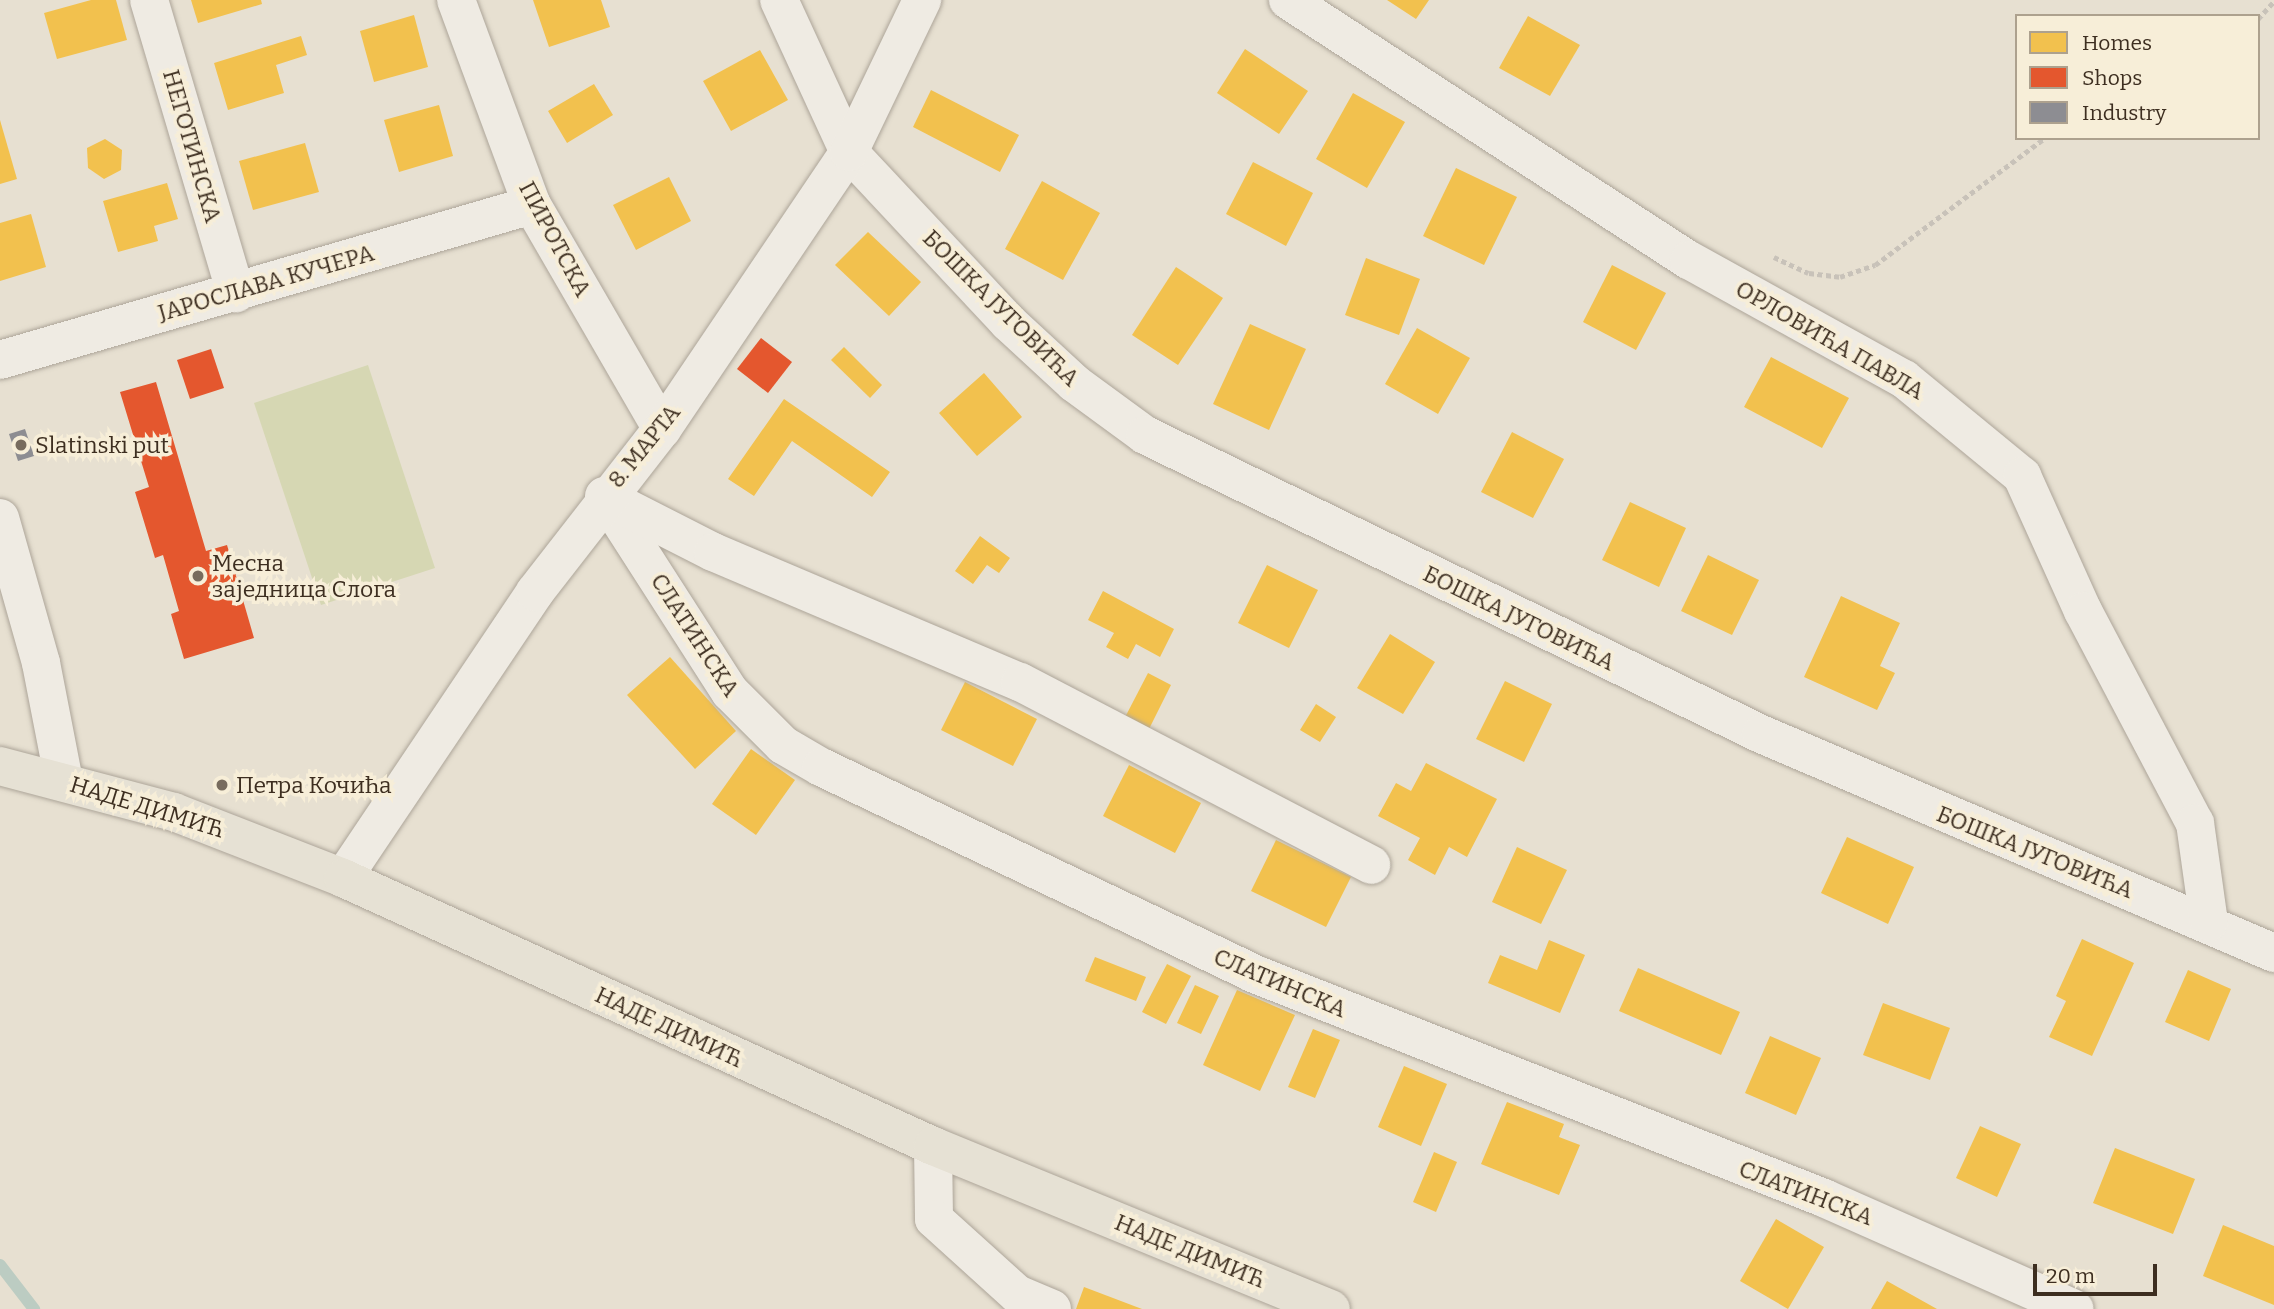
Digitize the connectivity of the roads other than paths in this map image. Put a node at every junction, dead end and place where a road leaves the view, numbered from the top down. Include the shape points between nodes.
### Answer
1 (149, 0) edge
2 (456, 0) edge
3 (779, 0) edge
4 (922, 0) edge
5 (1288, 0) edge
6 (849, 152) junction
7 (532, 205) junction
8 (236, 293) junction
9 (0, 360) edge
10 (662, 429) junction
11 (604, 496) junction
12 (0, 518) edge
13 (0, 766) edge
14 (64, 781) junction
15 (1371, 865) dead end
16 (343, 878) junction
17 (2209, 922) junction
18 (2274, 953) edge
19 (933, 1146) junction
20 (1291, 1302) edge
21 (1052, 1309) edge
22 (1331, 1309) edge
23 (2075, 1309) edge

1 - 8 street, НЕГОТИНСКА
2 - 7 street, ПИРОТСКА
3 - 6 street, БОШКА ЈУГОВИЋА
4 - 6 street, 8. МАРТА
5 - 17 street, ОРЛОВИЋА ПАВЛА via 1689,260 1904,379 2022,477 2082,611 2195,823
6 - 10 street, 8. МАРТА
6 - 17 street, БОШКА ЈУГОВИЋА via 1008,322 1074,383 1145,435 1761,734
7 - 8 street, ЈАРОСЛАВА КУЧЕРА
7 - 10 street, ПИРОТСКА
8 - 9 street, ЈАРОСЛАВА КУЧЕРА
10 - 11 street, 8. МАРТА
11 - 15 street via 750,569 1020,682
11 - 16 street, 8. МАРТА
11 - 23 street, СЛАТИНСКА via 730,692 783,746 1252,973 1824,1198
12 - 14 street via 41,663
13 - 14 main road, НАДЕ ДИМИЋ
14 - 16 main road, НАДЕ ДИМИЋ via 174,812
16 - 19 main road, НАДЕ ДИМИЋ
17 - 18 street, БОШКА ЈУГОВИЋА
19 - 20 main road, НАДЕ ДИМИЋ
19 - 21 street via 934,1219 1017,1294
20 - 22 main road, НАДЕ ДИМИЋ

